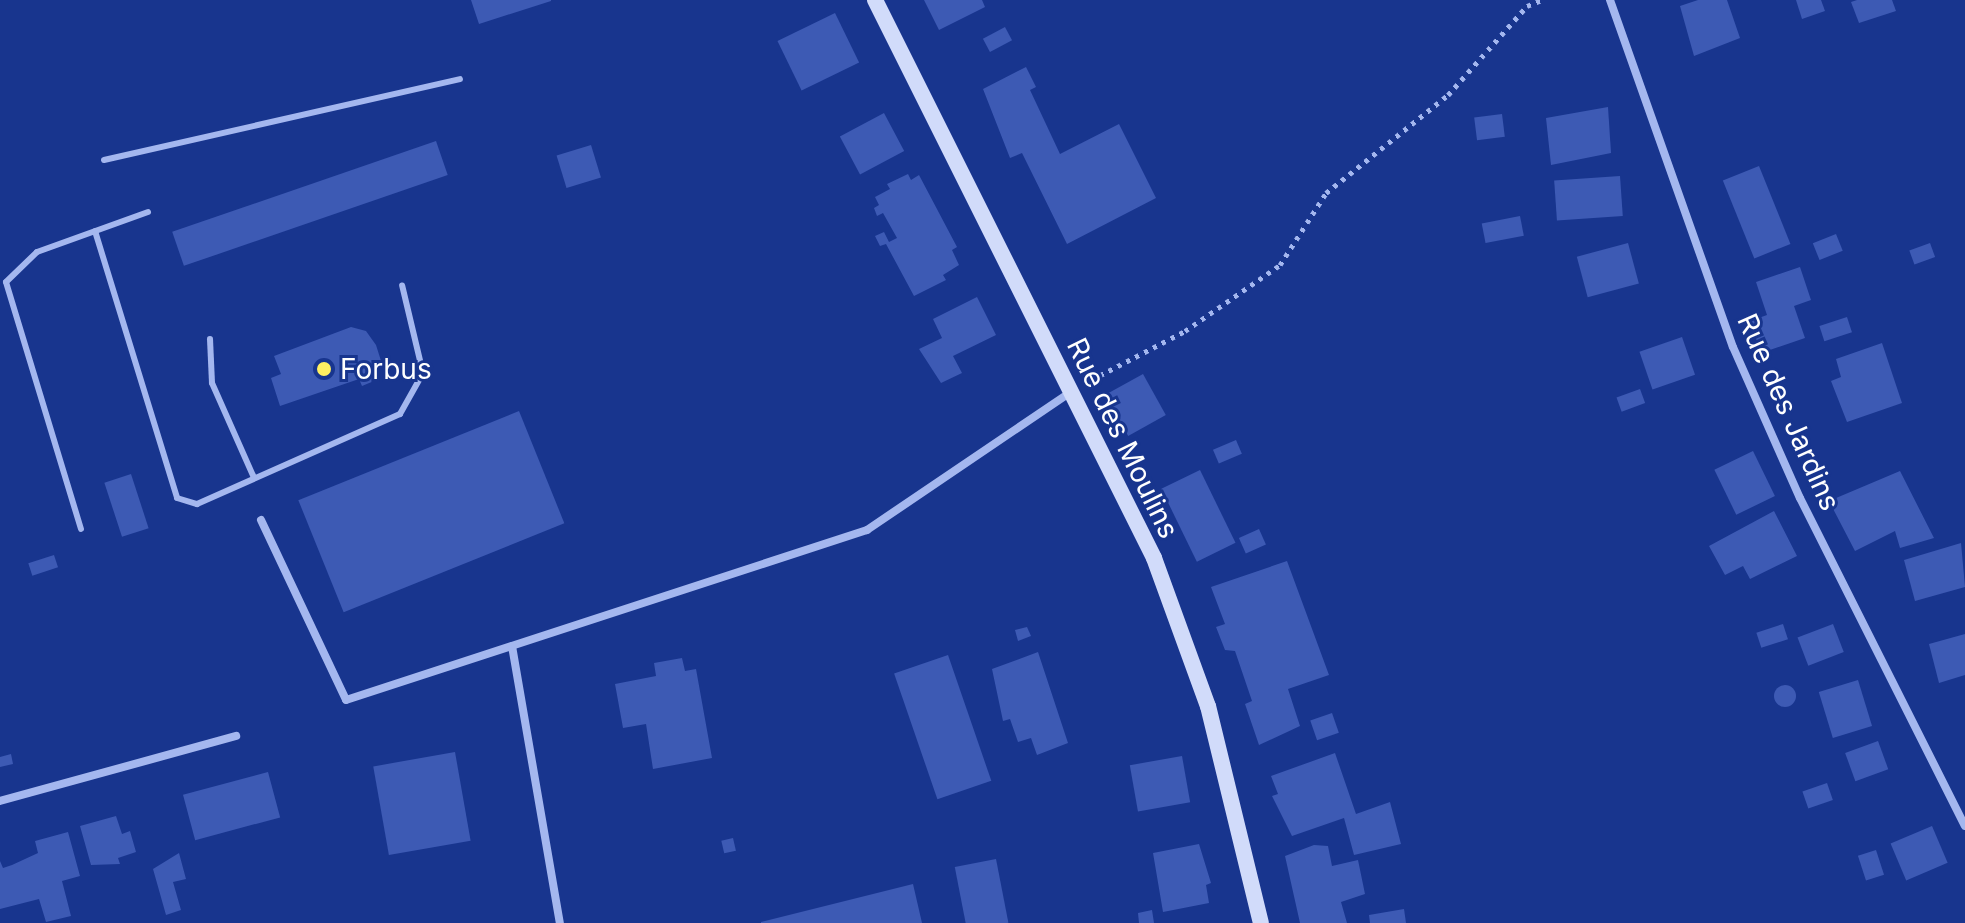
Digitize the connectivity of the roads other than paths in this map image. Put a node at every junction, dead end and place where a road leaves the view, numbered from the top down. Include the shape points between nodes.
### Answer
1 (875, 0) edge
2 (1610, 0) edge
3 (460, 79) dead end
4 (104, 160) dead end
5 (148, 212) dead end
6 (95, 231) junction
7 (402, 285) dead end
8 (210, 339) dead end
9 (1072, 390) junction
10 (254, 478) junction
11 (261, 520) dead end
12 (81, 529) dead end
13 (512, 646) junction
14 (236, 736) dead end
15 (0, 801) edge
16 (1965, 826) edge
17 (560, 923) edge
18 (1261, 923) edge

1 - 9 main road, Rue des Moulins
2 - 16 street, Rue des Jardins via 1733,347 1800,498
3 - 4 lane
5 - 6 lane
6 - 10 lane via 177,498 197,504
6 - 12 lane via 37,252 6,282
7 - 10 lane via 423,373 400,414
8 - 10 lane via 212,383
9 - 13 street via 867,530
9 - 18 main road, Rue des Moulins via 1181,627 1228,774
11 - 13 street via 346,700
13 - 17 street
14 - 15 street

